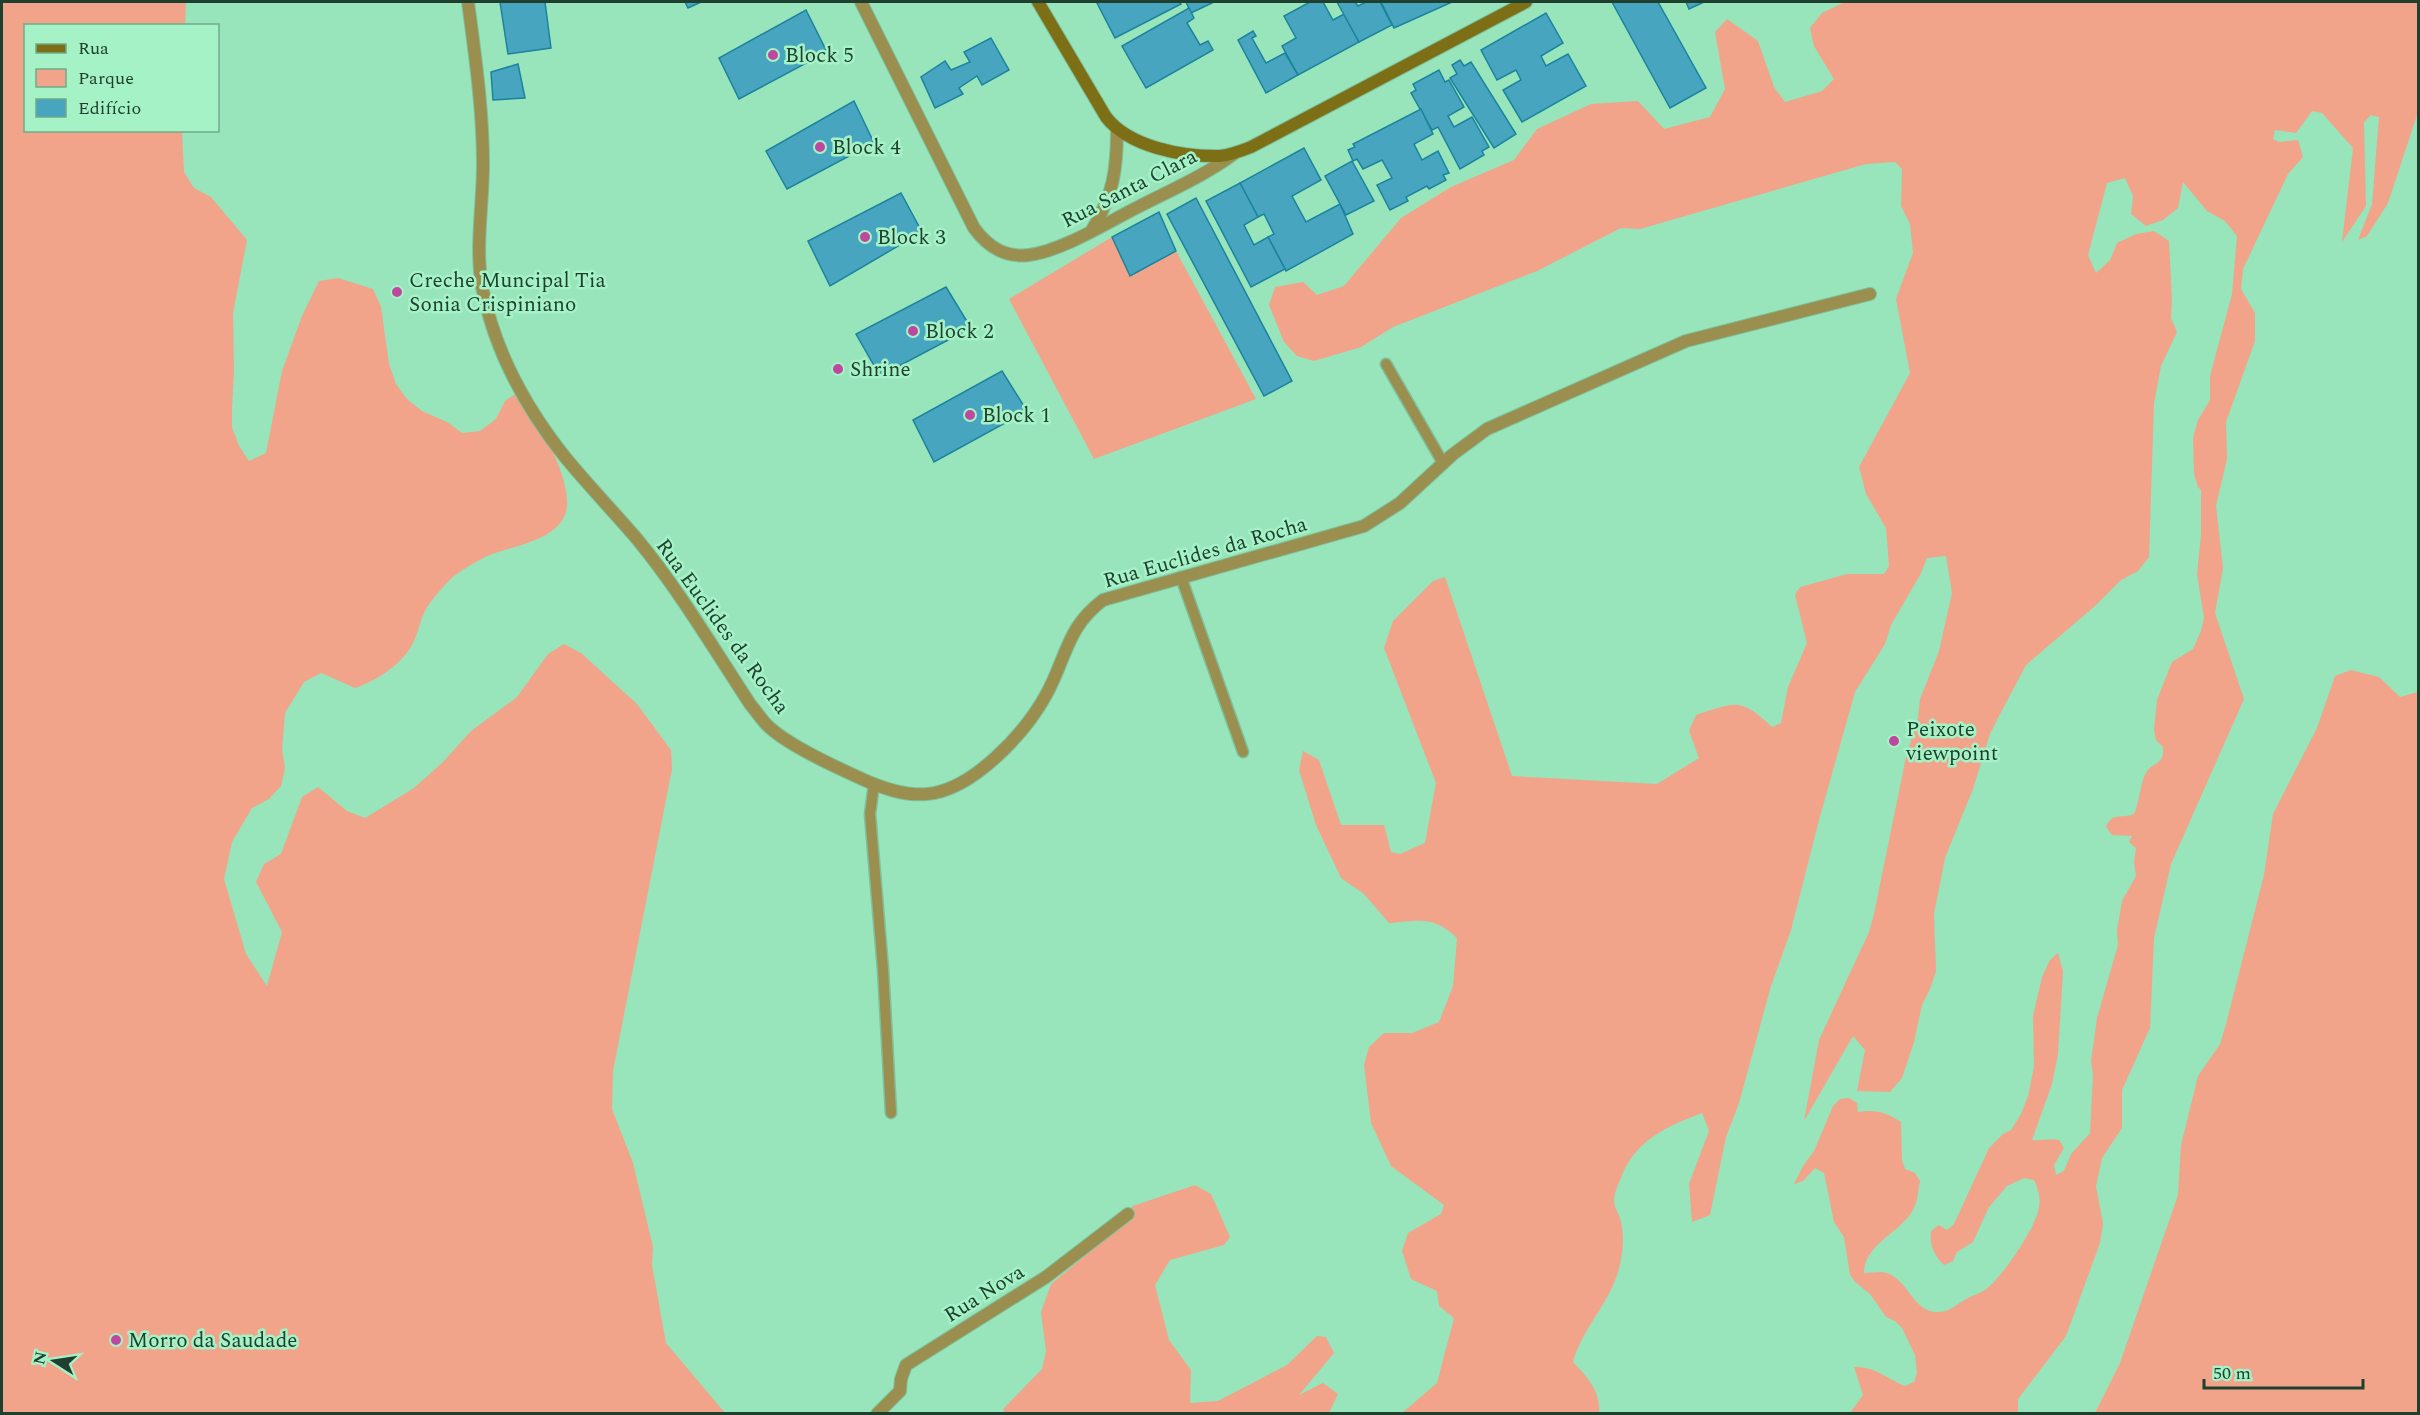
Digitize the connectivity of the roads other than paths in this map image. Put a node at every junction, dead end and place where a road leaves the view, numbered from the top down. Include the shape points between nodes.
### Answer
1 (468, 2) edge
2 (861, 2) edge
3 (1038, 2) edge
4 (1526, 2) edge
5 (1116, 130) junction
6 (1235, 153) junction
7 (1091, 231) junction
8 (1870, 294) dead end
9 (1386, 363) dead end
10 (1443, 463) junction
11 (1181, 577) junction
12 (1243, 752) dead end
13 (874, 784) junction
14 (891, 1113) dead end
15 (1128, 1214) dead end
16 (877, 1413) edge

1 - 13 street, Rua Euclides da Rocha via 482,127 482,285 513,377 554,442 638,540 768,726 787,740
2 - 7 street, Rua Santa Clara via 982,239 1005,254 1028,255 1050,250
3 - 5 main road
4 - 6 main road, Rua Santa Clara
5 - 6 main road via 1134,141 1174,151 1221,156
5 - 7 street via 1113,186
6 - 7 street, Rua Santa Clara
8 - 10 street, Rua Euclides da Rocha via 1662,350 1487,429
9 - 10 lane
10 - 11 street, Rua Euclides da Rocha via 1400,503 1364,526
11 - 12 lane
11 - 13 street, Rua Euclides da Rocha via 1103,600 1089,611 1073,631 1038,709 981,769 957,785 928,794 906,794
13 - 14 lane via 870,814
15 - 16 street, Rua Nova via 1046,1277 906,1365 900,1391

